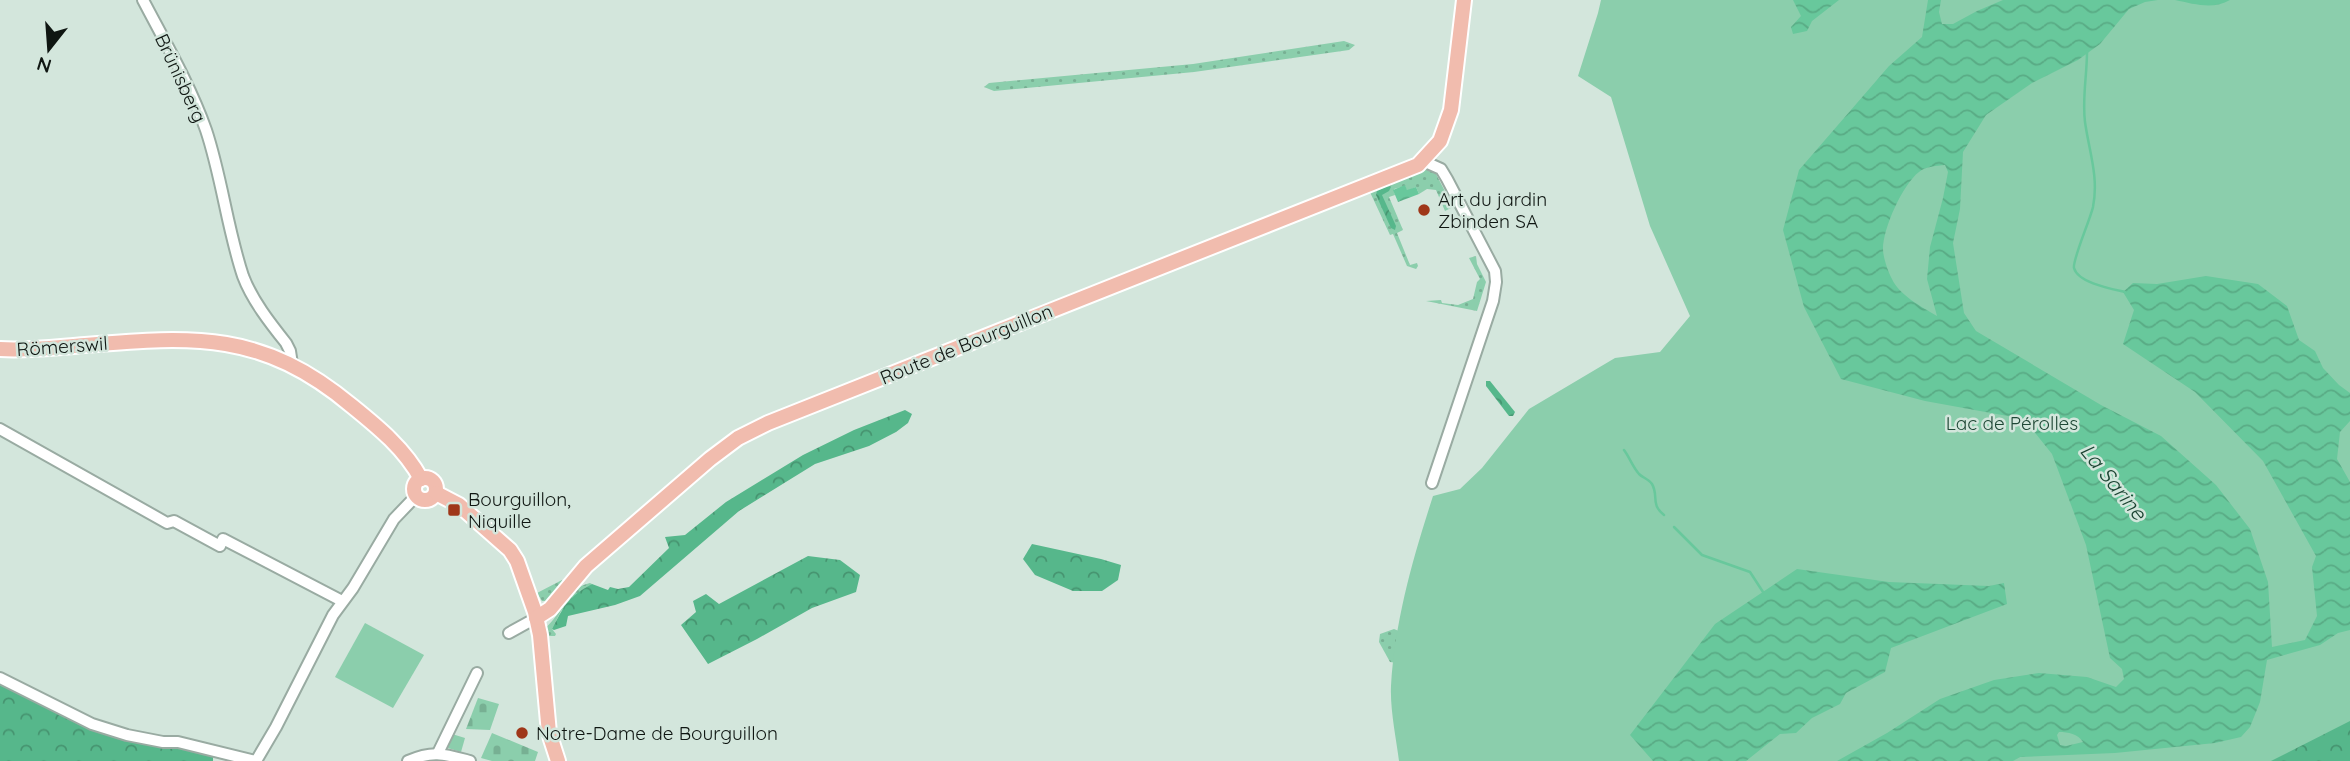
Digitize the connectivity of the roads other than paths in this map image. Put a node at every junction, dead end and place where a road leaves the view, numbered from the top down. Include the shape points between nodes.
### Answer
1 (143, 0) edge
2 (1464, 0) edge
3 (1423, 161) junction
4 (0, 349) edge
5 (292, 364) junction
6 (0, 429) edge
7 (421, 479) junction
8 (1432, 483) dead end
9 (436, 493) junction
10 (416, 496) junction
11 (342, 601) junction
12 (536, 618) junction
13 (509, 634) dead end
14 (477, 673) dead end
15 (0, 678) edge
16 (438, 753) junction
17 (255, 761) edge
18 (408, 761) edge
19 (470, 761) edge
20 (558, 761) edge

1 - 5 street, Brünisberg via 205,127 244,277 286,343
2 - 3 main road, Route de Bourguillon via 1451,110 1444,134
3 - 8 street via 1441,169 1492,264 1496,282
3 - 12 main road, Route de Bourguillon via 768,422 710,459 586,566 550,609
4 - 5 main road, Römerswil via 185,339 254,349
5 - 7 main road, Römerswil via 369,420 412,462
6 - 11 street via 167,523 174,521 220,546 223,539
7 - 9 main road via 434,482
7 - 10 main road via 414,486
9 - 10 main road via 425,501
9 - 12 main road via 459,505 510,551
10 - 11 street via 394,519
11 - 17 street
12 - 13 street
12 - 20 main road via 549,733
14 - 16 street
15 - 17 street via 92,724
16 - 18 street
16 - 19 street

